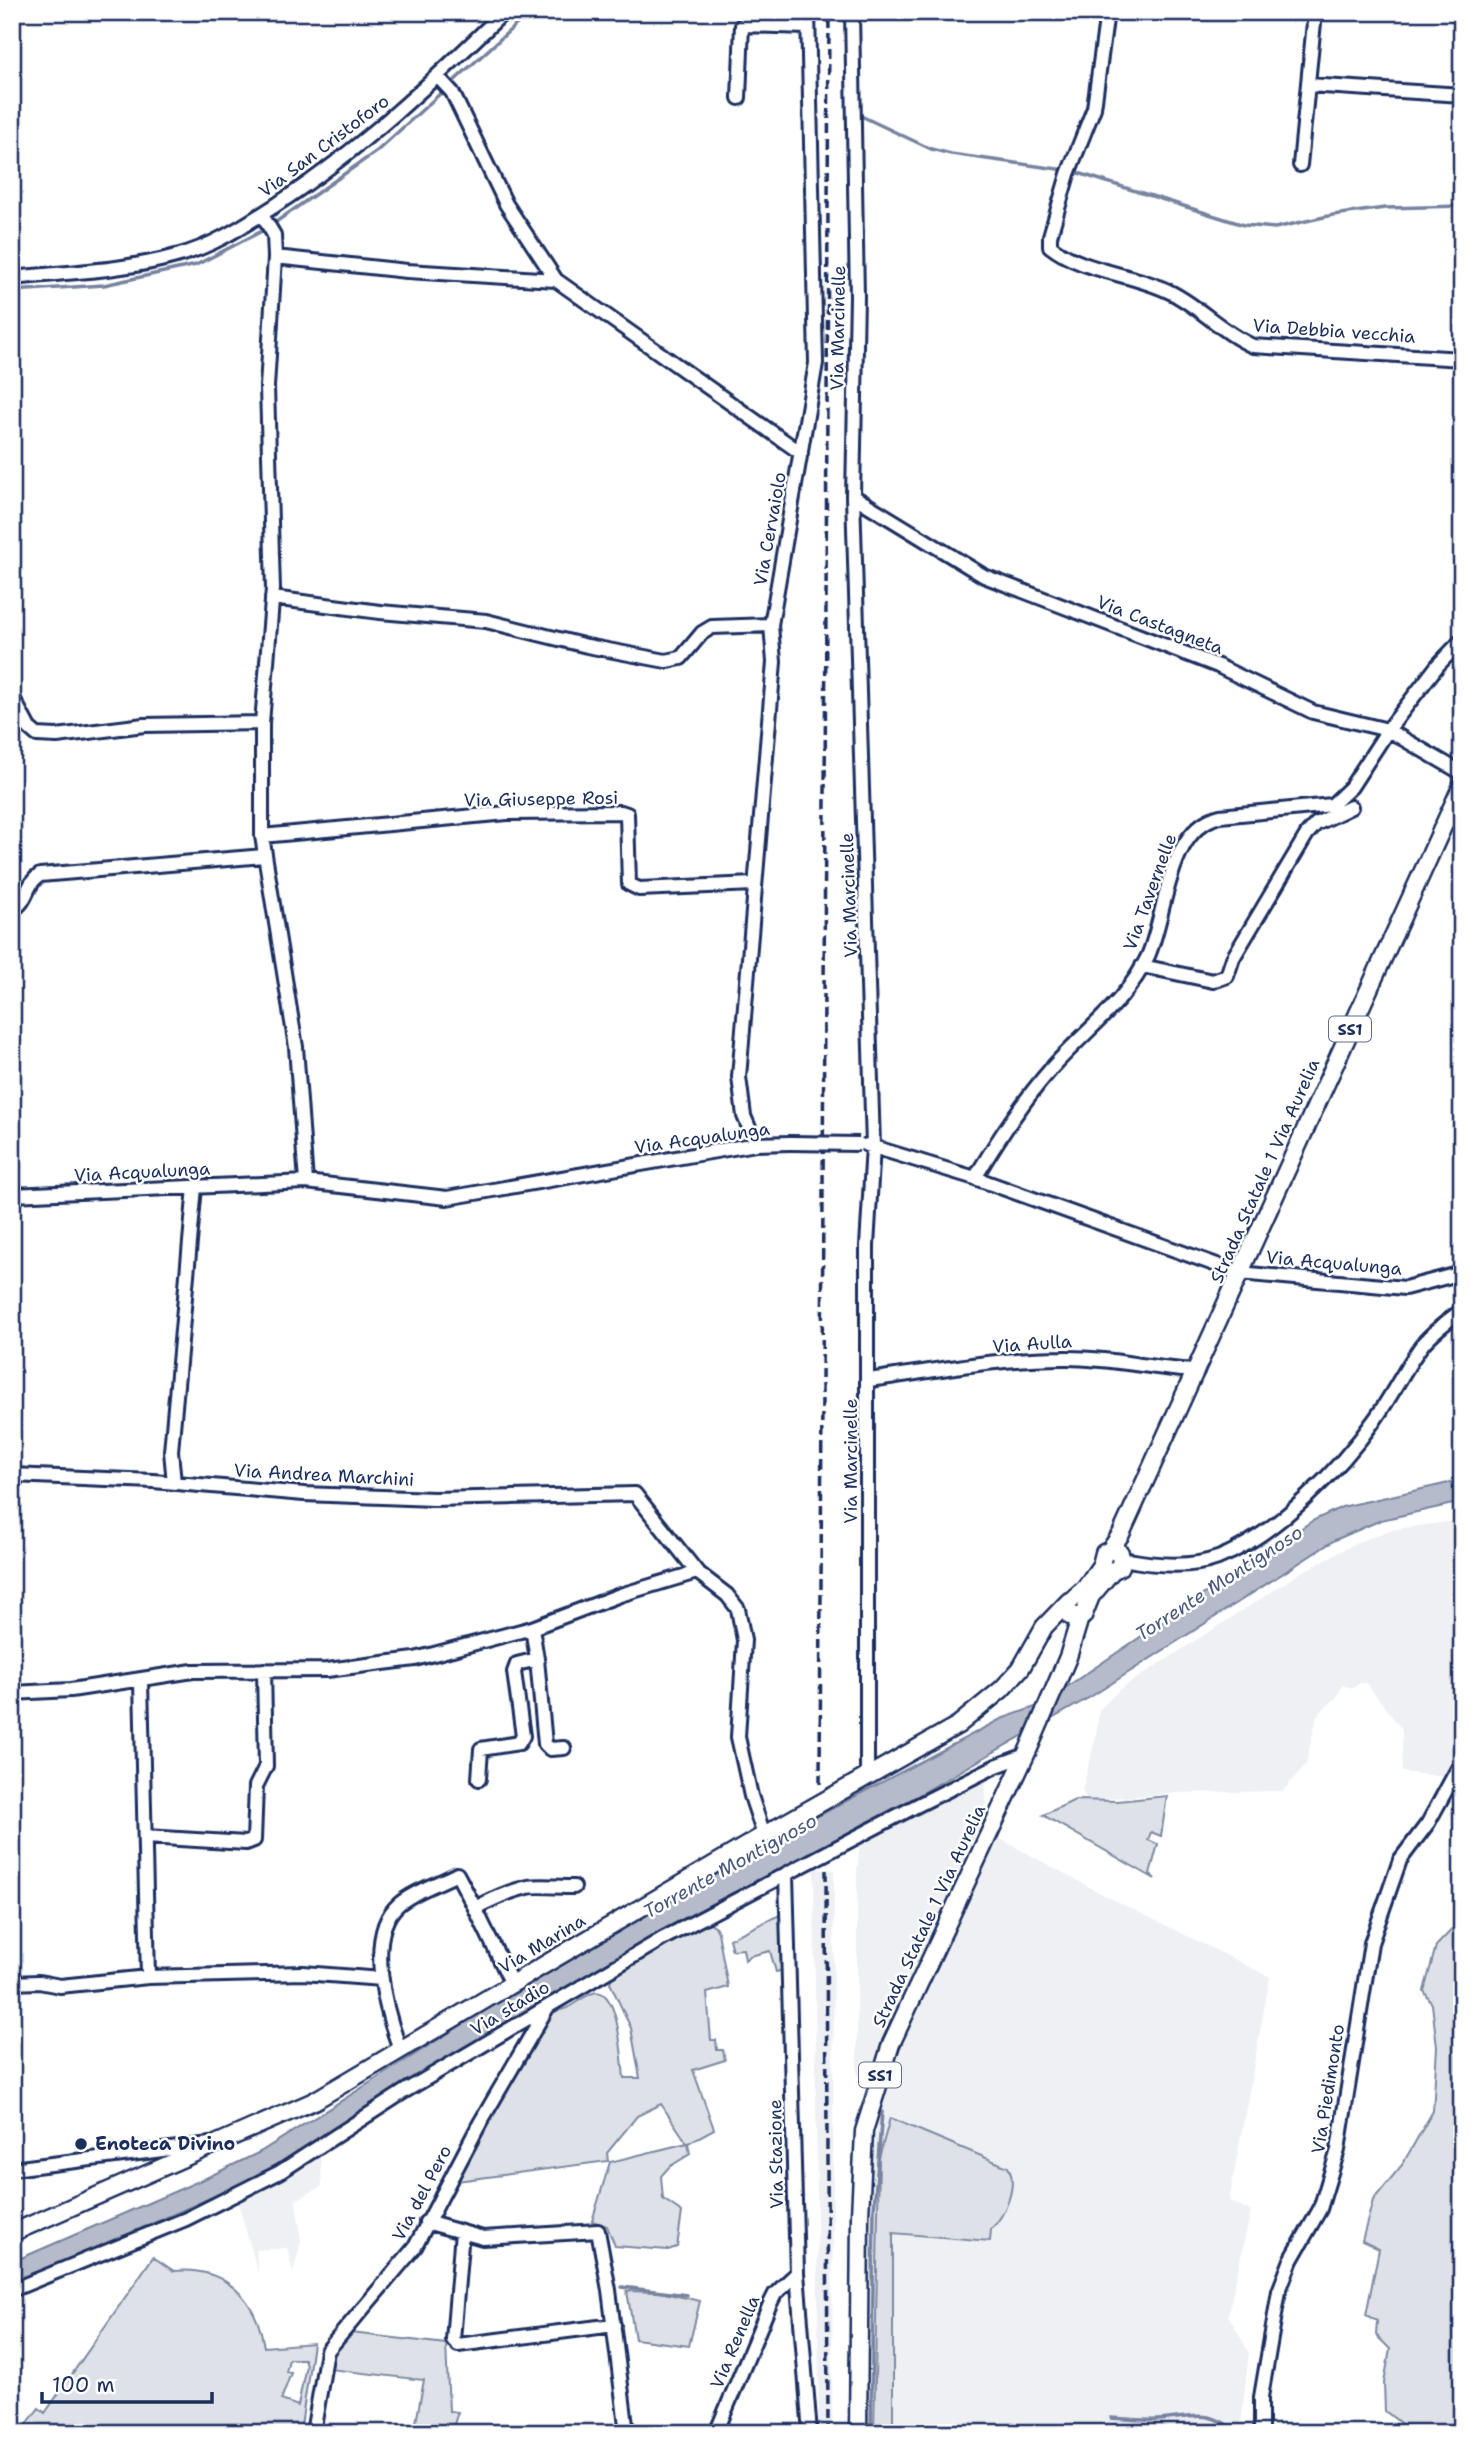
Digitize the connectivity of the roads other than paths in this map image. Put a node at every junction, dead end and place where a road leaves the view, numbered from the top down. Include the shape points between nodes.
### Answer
1 (504, 12) edge
2 (808, 12) edge
3 (852, 12) edge
4 (1107, 12) edge
5 (1315, 12) edge
6 (807, 27) junction
7 (439, 78) junction
8 (1308, 85) junction
9 (1462, 95) edge
10 (739, 98) dead end
11 (1300, 165) dead end
12 (263, 217) junction
13 (275, 257) junction
14 (12, 278) edge
15 (556, 280) junction
16 (1462, 359) edge
17 (801, 453) junction
18 (853, 496) junction
19 (272, 598) junction
20 (771, 625) junction
21 (1462, 640) edge
22 (12, 696) edge
23 (262, 723) junction
24 (1388, 730) junction
25 (1462, 773) edge
26 (1462, 785) edge
27 (1351, 807) dead end
28 (262, 836) junction
29 (264, 856) junction
30 (754, 884) junction
31 (12, 910) edge
32 (1142, 966) junction
33 (755, 1144) junction
34 (873, 1146) junction
35 (975, 1178) junction
36 (306, 1182) junction
37 (195, 1187) junction
38 (12, 1195) edge
39 (1238, 1273) junction
40 (1462, 1273) edge
41 (1462, 1310) edge
42 (1197, 1371) junction
43 (869, 1380) junction
44 (12, 1475) edge
45 (174, 1483) junction
46 (1116, 1558) junction
47 (697, 1572) junction
48 (1071, 1611) junction
49 (532, 1628) junction
50 (537, 1659) junction
51 (264, 1670) junction
52 (141, 1681) junction
53 (12, 1693) edge
54 (564, 1748) dead end
55 (1028, 1751) junction
56 (1462, 1761) edge
57 (867, 1777) junction
58 (479, 1779) dead end
59 (764, 1835) junction
60 (146, 1837) junction
61 (786, 1874) junction
62 (574, 1887) dead end
63 (475, 1908) junction
64 (148, 1977) junction
65 (382, 1979) junction
66 (12, 1983) edge
67 (512, 1984) junction
68 (550, 2004) junction
69 (400, 2049) junction
70 (219, 2144) junction
71 (12, 2169) edge
72 (426, 2221) junction
73 (462, 2232) junction
74 (12, 2233) edge
75 (797, 2273) junction
76 (12, 2290) edge
77 (614, 2325) junction
78 (313, 2433) edge
79 (626, 2433) edge
80 (716, 2433) edge
81 (810, 2433) edge
82 (858, 2433) edge
83 (1261, 2433) edge

1 - 7 street, Via San Cristoforo
2 - 6 street
3 - 18 street, Via Marcinelle via 857,297
4 - 16 street, Via Debbia vecchia via 1094,108 1069,171 1050,246 1113,274 1175,294 1239,341 1253,346
5 - 8 street
6 - 10 street via 742,25
6 - 17 street via 816,328
7 - 12 street, Via San Cristoforo
7 - 15 street, Via Cervaiolo via 452,92 496,186
8 - 9 street
8 - 11 street
12 - 13 street via 274,235
12 - 14 street, Via San Cristoforo via 178,256 137,265
13 - 15 street
13 - 19 street via 267,387
15 - 17 street, Via Cervaiolo
17 - 20 street, Via Cervaiolo
18 - 24 street, Via Castagneta via 984,576 1218,666 1312,712
18 - 34 street, Via Marcinelle
19 - 20 street via 486,621 666,661 681,658 712,627
19 - 23 street
20 - 30 street, Via Cervaiolo via 774,662
21 - 24 street, Via Tavernelle
22 - 23 street via 37,736 144,726
23 - 28 street
24 - 25 street, Via Castagneta
24 - 32 street, Via Tavernelle via 1351,787 1332,805 1220,816 1206,819 1192,830 1178,856
26 - 39 main road, Strada Statale 1 Via Aurelia / SS1
27 - 32 street via 1316,824 1307,834 1233,958 1227,976 1213,981
28 - 29 street
28 - 30 street, Via Giuseppe Rosi via 507,813 621,812 627,814 629,884 639,889
29 - 31 street via 40,875 31,882 25,900
29 - 36 street via 296,1047
30 - 33 street, Via Cervaiolo via 739,1077 744,1116
32 - 35 street, Via Tavernelle via 1116,1005 1053,1067 1010,1118
33 - 34 street, Via Acqualunga, bridge
33 - 36 street, Via Acqualunga via 447,1198
34 - 35 street, Via Acqualunga
34 - 43 street, Via Marcinelle via 867,1246
35 - 39 street, Via Acqualunga
36 - 37 street, Via Acqualunga
37 - 38 street, Via Acqualunga
37 - 45 street via 173,1412
39 - 40 street, Via Acqualunga via 1405,1288
39 - 42 main road, Strada Statale 1 Via Aurelia / SS1
41 - 46 street via 1423,1343 1353,1448 1299,1503 1260,1533 1217,1558 1185,1565
42 - 43 street, Via Aulla via 1152,1369 1105,1358 1060,1357
42 - 46 main road, Strada Statale 1 Via Aurelia / SS1 via 1121,1534
43 - 57 street, Via Marcinelle
44 - 45 street, Via Andrea Marchini
45 - 47 street, Via Andrea Marchini via 434,1499 635,1494
46 - 48 main road via 1104,1553
47 - 49 street
47 - 59 street via 727,1595 743,1625 738,1737
48 - 55 main road, Strada Statale 1 Via Aurelia / SS1 via 1075,1637
48 - 57 main road, Via Marina via 1047,1624 1021,1668 958,1725
49 - 50 street
49 - 51 street via 415,1659 327,1670
50 - 54 street via 545,1744 550,1749
50 - 58 street via 517,1664 514,1672 523,1735 519,1743 481,1749
51 - 52 street via 192,1671
51 - 60 street via 266,1766 256,1786 256,1838 246,1843
52 - 53 street
52 - 60 street
55 - 61 street, Via stadio
55 - 82 main road, Strada Statale 1 Via Aurelia / SS1 via 891,2044 864,2131
56 - 83 street, Via Piedimonto via 1428,1823 1400,1860 1371,1943 1338,2150 1321,2209 1281,2283 1261,2397
57 - 59 main road, Via Marina
59 - 67 main road, Via Marina
60 - 64 street
61 - 68 street, Via stadio
61 - 75 street, Via Stazione
62 - 63 street via 529,1886
63 - 65 street via 457,1874 399,1903 383,1930
63 - 67 street
64 - 65 street via 303,1973
64 - 66 street via 60,1986
65 - 69 street
67 - 69 main road, Via Marina
68 - 72 street, Via del Pero
68 - 76 street, Via stadio via 280,2172
69 - 70 main road, Via Marina via 313,2101
70 - 71 street
70 - 74 main road, Via Marina
72 - 73 street
72 - 78 street, Via del Pero via 415,2247 327,2351
73 - 77 street via 483,2238 598,2231
73 - 77 street via 453,2340 458,2345
75 - 80 street, Via Renella via 775,2294
75 - 81 street, Via Stazione
77 - 79 street

